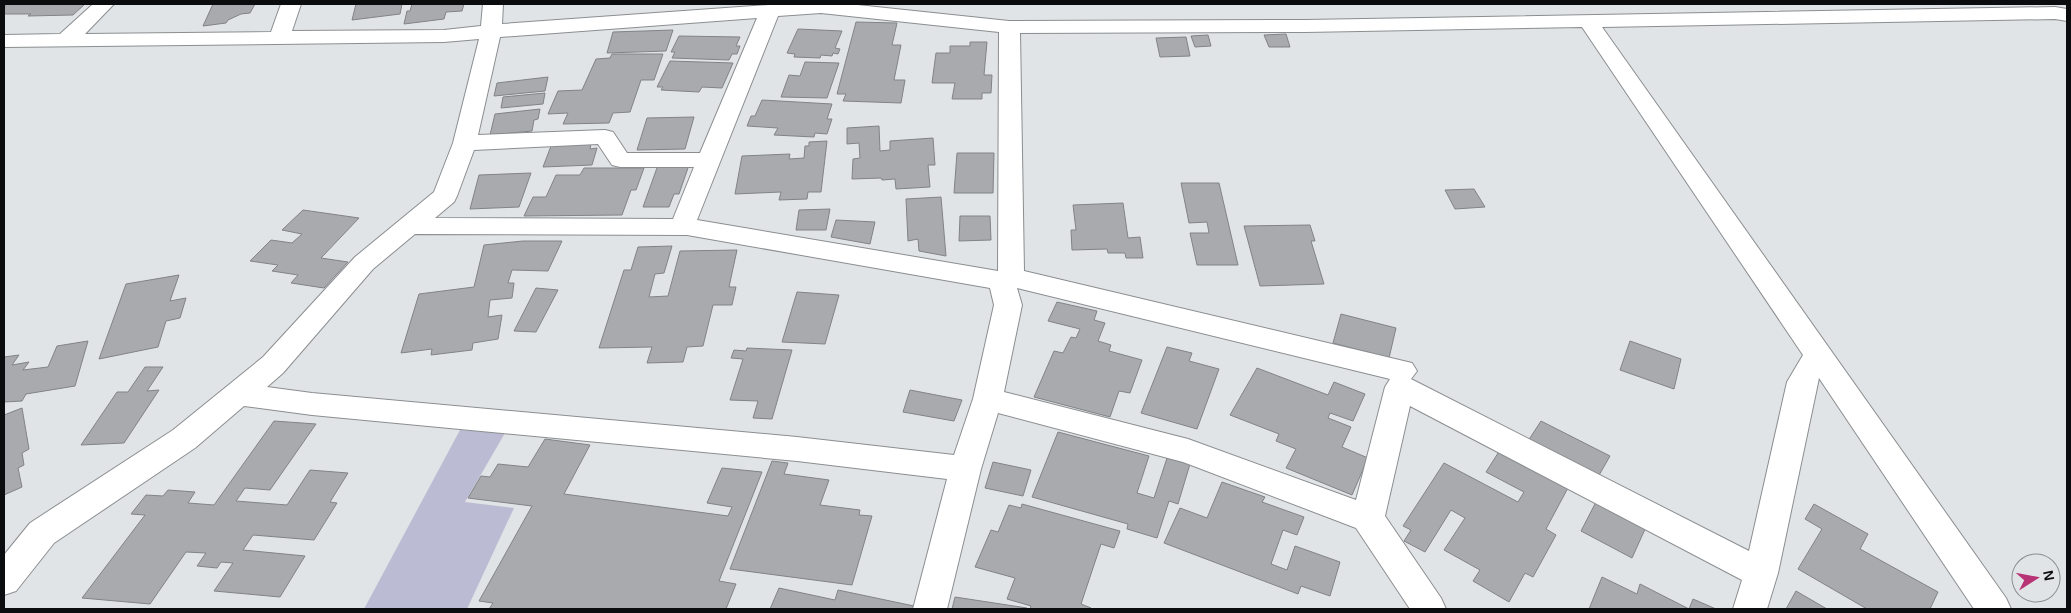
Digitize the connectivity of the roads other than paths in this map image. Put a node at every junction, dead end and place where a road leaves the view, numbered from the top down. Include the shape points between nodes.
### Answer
1 (104, 4) edge
2 (291, 4) edge
3 (770, 11) junction
4 (2067, 15) edge
5 (492, 17) edge
6 (1587, 20) junction
7 (1009, 27) junction
8 (279, 38) junction
9 (4, 41) edge
10 (65, 41) junction
11 (465, 143) junction
12 (709, 160) junction
13 (410, 226) junction
14 (682, 227) junction
15 (1006, 279) junction
16 (1817, 355) junction
17 (1401, 379) junction
18 (238, 394) junction
19 (988, 399) junction
20 (965, 469) junction
21 (1368, 518) junction
22 (1761, 573) junction
23 (4, 580) edge
24 (930, 609) edge
25 (1429, 609) edge
26 (1750, 609) edge
27 (1994, 609) edge

1 - 10 street
2 - 8 street
3 - 5 street
3 - 7 street via 821,8
3 - 12 street
4 - 6 street via 2055,12
5 - 8 street via 444,36
5 - 11 street
6 - 7 street via 1305,26
6 - 16 street
7 - 15 street
8 - 10 street
9 - 10 street
11 - 12 street via 605,137 620,160
11 - 13 street via 445,196
12 - 14 street
13 - 14 street
13 - 18 street via 364,263 273,365
14 - 15 street
15 - 17 street
15 - 19 street via 1008,305
16 - 22 street via 1802,382
16 - 27 street
17 - 21 street
17 - 22 street
18 - 20 street via 322,405 796,449
18 - 23 street via 184,439 42,533
19 - 20 street
19 - 21 street via 1188,451
20 - 24 street
21 - 25 street
22 - 26 street

